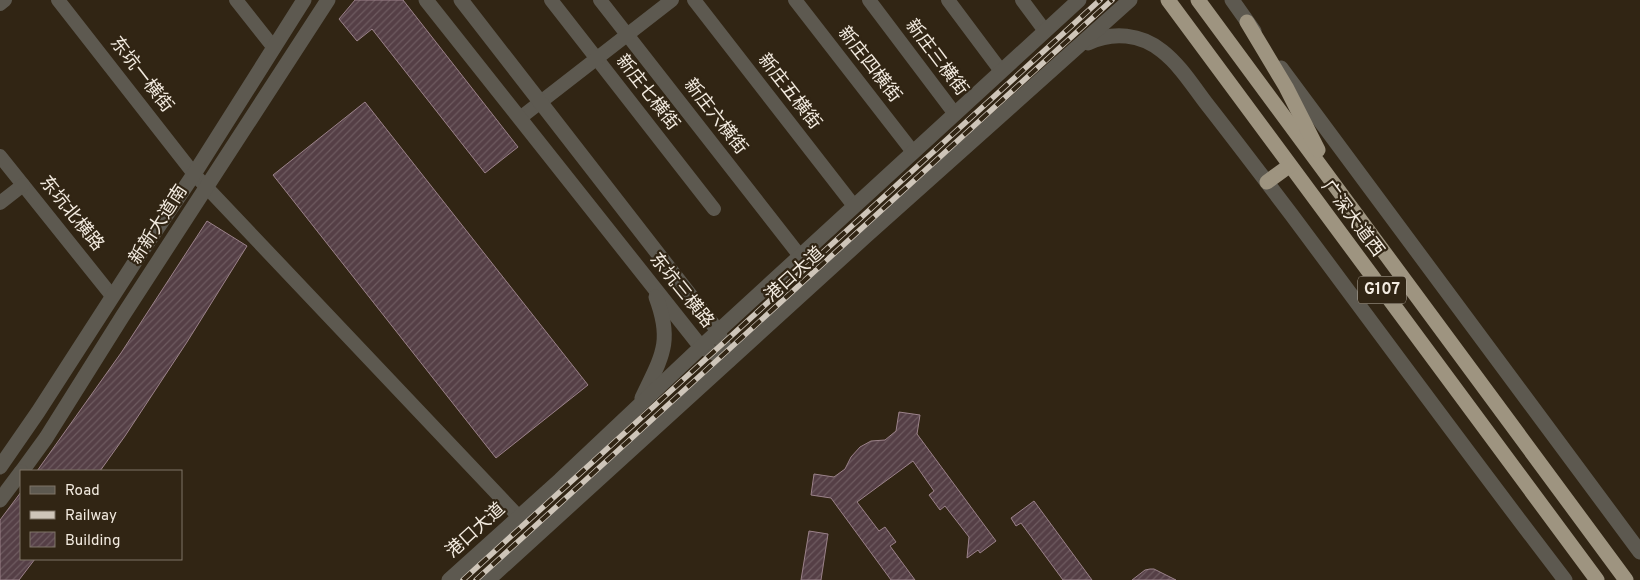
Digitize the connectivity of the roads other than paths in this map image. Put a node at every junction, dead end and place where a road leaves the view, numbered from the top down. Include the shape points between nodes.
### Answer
1 (5, 0) edge
2 (58, 0) edge
3 (236, 0) edge
4 (304, 0) edge
5 (328, 0) edge
6 (426, 0) edge
7 (461, 0) edge
8 (551, 0) edge
9 (600, 0) edge
10 (672, 0) edge
11 (694, 0) edge
12 (795, 0) edge
13 (870, 0) edge
14 (948, 0) edge
15 (1022, 0) edge
16 (1130, 0) edge
17 (1168, 0) edge
18 (1198, 0) edge
19 (1232, 0) edge
20 (1076, 2) edge
21 (0, 4) edge
22 (1246, 22) junction
23 (1045, 31) junction
24 (627, 35) junction
25 (1080, 46) junction
26 (274, 48) junction
27 (597, 58) junction
28 (1001, 71) junction
29 (541, 102) junction
30 (955, 114) junction
31 (520, 118) junction
32 (913, 152) junction
33 (0, 156) edge
34 (1289, 166) junction
35 (194, 174) junction
36 (1267, 182) junction
37 (23, 185) junction
38 (206, 187) junction
39 (1339, 189) junction
40 (0, 203) edge
41 (854, 206) junction
42 (714, 209) dead end
43 (800, 256) junction
44 (653, 286) junction
45 (112, 296) junction
46 (718, 331) junction
47 (701, 347) junction
48 (729, 360) junction
49 (637, 408) junction
50 (0, 468) edge
51 (23, 470) edge
52 (20, 475) edge
53 (0, 500) edge
54 (519, 517) junction
55 (1640, 552) edge
56 (449, 580) edge
57 (488, 580) edge
58 (1565, 580) edge
59 (1597, 580) edge
60 (1626, 580) edge

1 - 21 street
2 - 35 street, 东坑一横街
3 - 26 street
4 - 26 street, 新新大道南
5 - 38 street, 新新大道南
6 - 31 street, 东坑三横路
7 - 29 street, 东坑三横路
8 - 27 street, 新庄七横街
9 - 24 street, 新庄六横街
10 - 24 street
11 - 41 street, 新庄五横街
12 - 32 street, 新庄四横街
13 - 30 street, 新庄三横街
14 - 28 street
15 - 23 street
16 - 25 street, 港口大道
17 - 34 highway, 广深大道西 / G107
18 - 39 highway, 广深大道西 / G107
19 - 22 street
20 - 23 street, 港口大道
22 - 39 highway via 1286,87
22 - 55 street
23 - 28 street, 港口大道
24 - 27 street
24 - 43 street, 新庄六横街
25 - 36 street via 1114,35 1149,42 1164,52
25 - 48 street, 港口大道
26 - 35 street, 新新大道南
27 - 29 street
27 - 42 street, 新庄七横街
28 - 30 street, 港口大道
29 - 31 street
29 - 46 street, 东坑三横路
30 - 32 street, 港口大道
31 - 44 street, 东坑三横路
32 - 41 street, 港口大道
33 - 37 street, 东坑北横路
34 - 36 highway
34 - 59 highway, 广深大道西 / G107
35 - 38 street, 东坑一横街
35 - 45 street, 新新大道南
36 - 58 street
37 - 40 street
37 - 45 street, 东坑北横路
38 - 51 street, 新新大道南
38 - 54 street, 东坑一横街
39 - 60 highway, 广深大道西 / G107
41 - 43 street, 港口大道
43 - 46 street, 港口大道
44 - 47 street, 东坑三横路
44 - 49 street via 666,333 659,364
45 - 50 street, 新新大道南
46 - 47 street, 港口大道
46 - 48 street, 东坑三横路
47 - 48 street, 东坑三横路
47 - 49 street, 港口大道
48 - 57 street, 港口大道
49 - 54 street, 港口大道
52 - 53 street, 新新大道南
54 - 56 street, 港口大道

